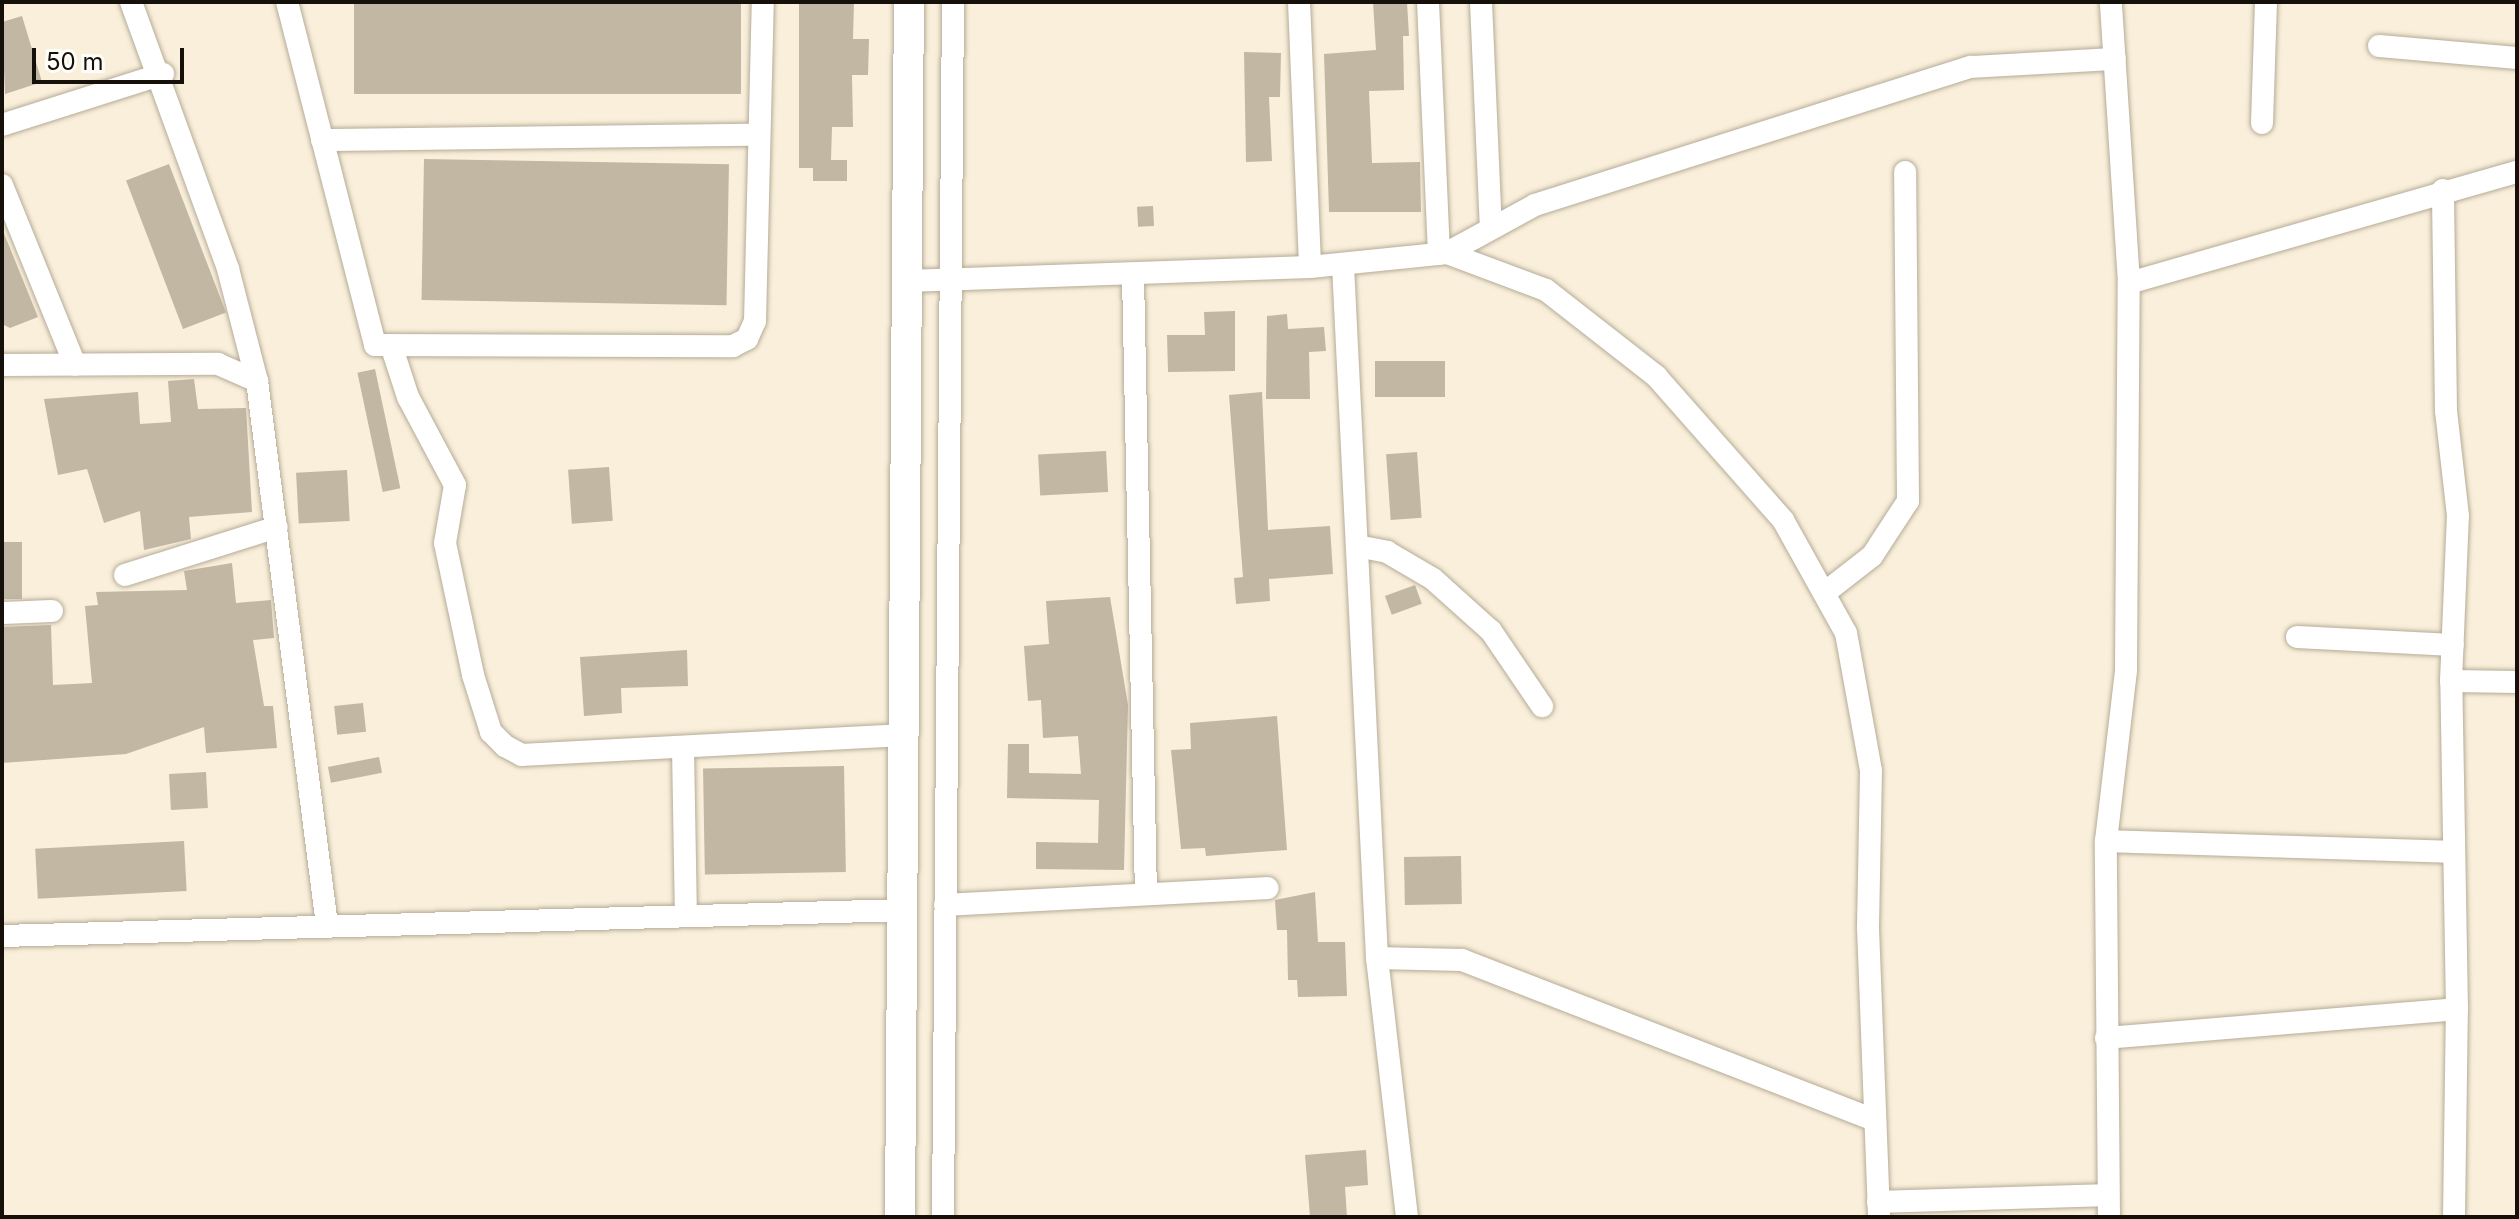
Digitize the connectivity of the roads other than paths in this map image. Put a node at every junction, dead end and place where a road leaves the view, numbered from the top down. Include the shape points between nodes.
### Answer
1 (131, 2) edge
2 (287, 2) edge
3 (763, 2) edge
4 (909, 2) edge
5 (953, 2) edge
6 (1299, 2) edge
7 (1428, 2) edge
8 (1481, 2) edge
9 (2111, 2) edge
10 (2266, 2) edge
11 (2379, 46) dead end
12 (2517, 58) edge
13 (2115, 59) junction
14 (163, 74) junction
15 (2262, 123) dead end
16 (2, 125) edge
17 (758, 135) junction
18 (322, 140) junction
19 (1905, 172) dead end
20 (2517, 172) edge
21 (2, 185) edge
22 (2443, 190) junction
23 (1491, 228) junction
24 (1443, 254) junction
25 (1343, 265) junction
26 (1310, 267) junction
27 (1133, 275) junction
28 (907, 281) junction
29 (951, 281) junction
30 (2129, 283) junction
31 (391, 345) junction
32 (2, 365) edge
33 (75, 365) junction
34 (257, 381) junction
35 (277, 527) junction
36 (1357, 546) junction
37 (125, 575) dead end
38 (1827, 591) junction
39 (52, 611) dead end
40 (2, 613) edge
41 (2297, 637) dead end
42 (2453, 645) junction
43 (2451, 681) junction
44 (2517, 682) edge
45 (1542, 706) dead end
46 (903, 735) junction
47 (683, 748) junction
48 (2106, 841) junction
49 (2454, 852) junction
50 (1268, 888) dead end
51 (1146, 894) junction
52 (945, 905) junction
53 (902, 910) junction
54 (686, 912) junction
55 (327, 925) junction
56 (2, 936) edge
57 (1377, 958) junction
58 (2457, 1009) junction
59 (2106, 1038) junction
60 (1875, 1120) junction
61 (2109, 1206) edge
62 (1879, 1209) edge
63 (900, 1217) edge
64 (943, 1217) edge
65 (1407, 1217) edge
66 (2454, 1217) edge

1 - 14 street
2 - 18 street
3 - 17 street
4 - 28 main road
5 - 29 street
6 - 26 street
7 - 24 street
8 - 23 street
9 - 13 street
10 - 15 street
11 - 12 street
13 - 23 street via 1971,67 1535,205
13 - 30 street
14 - 16 street
14 - 34 street
17 - 18 street
17 - 31 street via 755,321 747,339 733,346
18 - 31 street via 375,345
19 - 38 street via 1908,501 1872,556
20 - 22 street
21 - 33 street
22 - 30 street
22 - 42 street via 2446,411 2458,516
23 - 24 street
24 - 25 street
24 - 38 street via 1546,290 1656,376 1783,520
25 - 26 street
25 - 36 street
26 - 27 street
27 - 29 street
27 - 51 street
28 - 29 street
28 - 46 main road
29 - 52 street
30 - 48 street via 2126,670
31 - 47 street via 408,397 455,485 443,526 491,732 522,755
32 - 33 street
33 - 34 street via 218,364
34 - 35 street
35 - 37 street
35 - 55 street
36 - 45 street via 1387,552 1433,579 1491,631
36 - 57 street
38 - 60 street via 1846,633 1870,755
39 - 40 street
41 - 42 street
42 - 43 street
43 - 44 street
43 - 49 street
46 - 47 street
46 - 53 main road
47 - 54 street
48 - 49 street
48 - 59 street
49 - 58 street
50 - 51 street
51 - 52 street
52 - 64 street
53 - 54 street
53 - 63 main road
54 - 55 street
55 - 56 street
57 - 60 street via 1462,960
57 - 65 street
58 - 59 street
58 - 66 street
59 - 61 street
60 - 62 street
61 - 62 street

